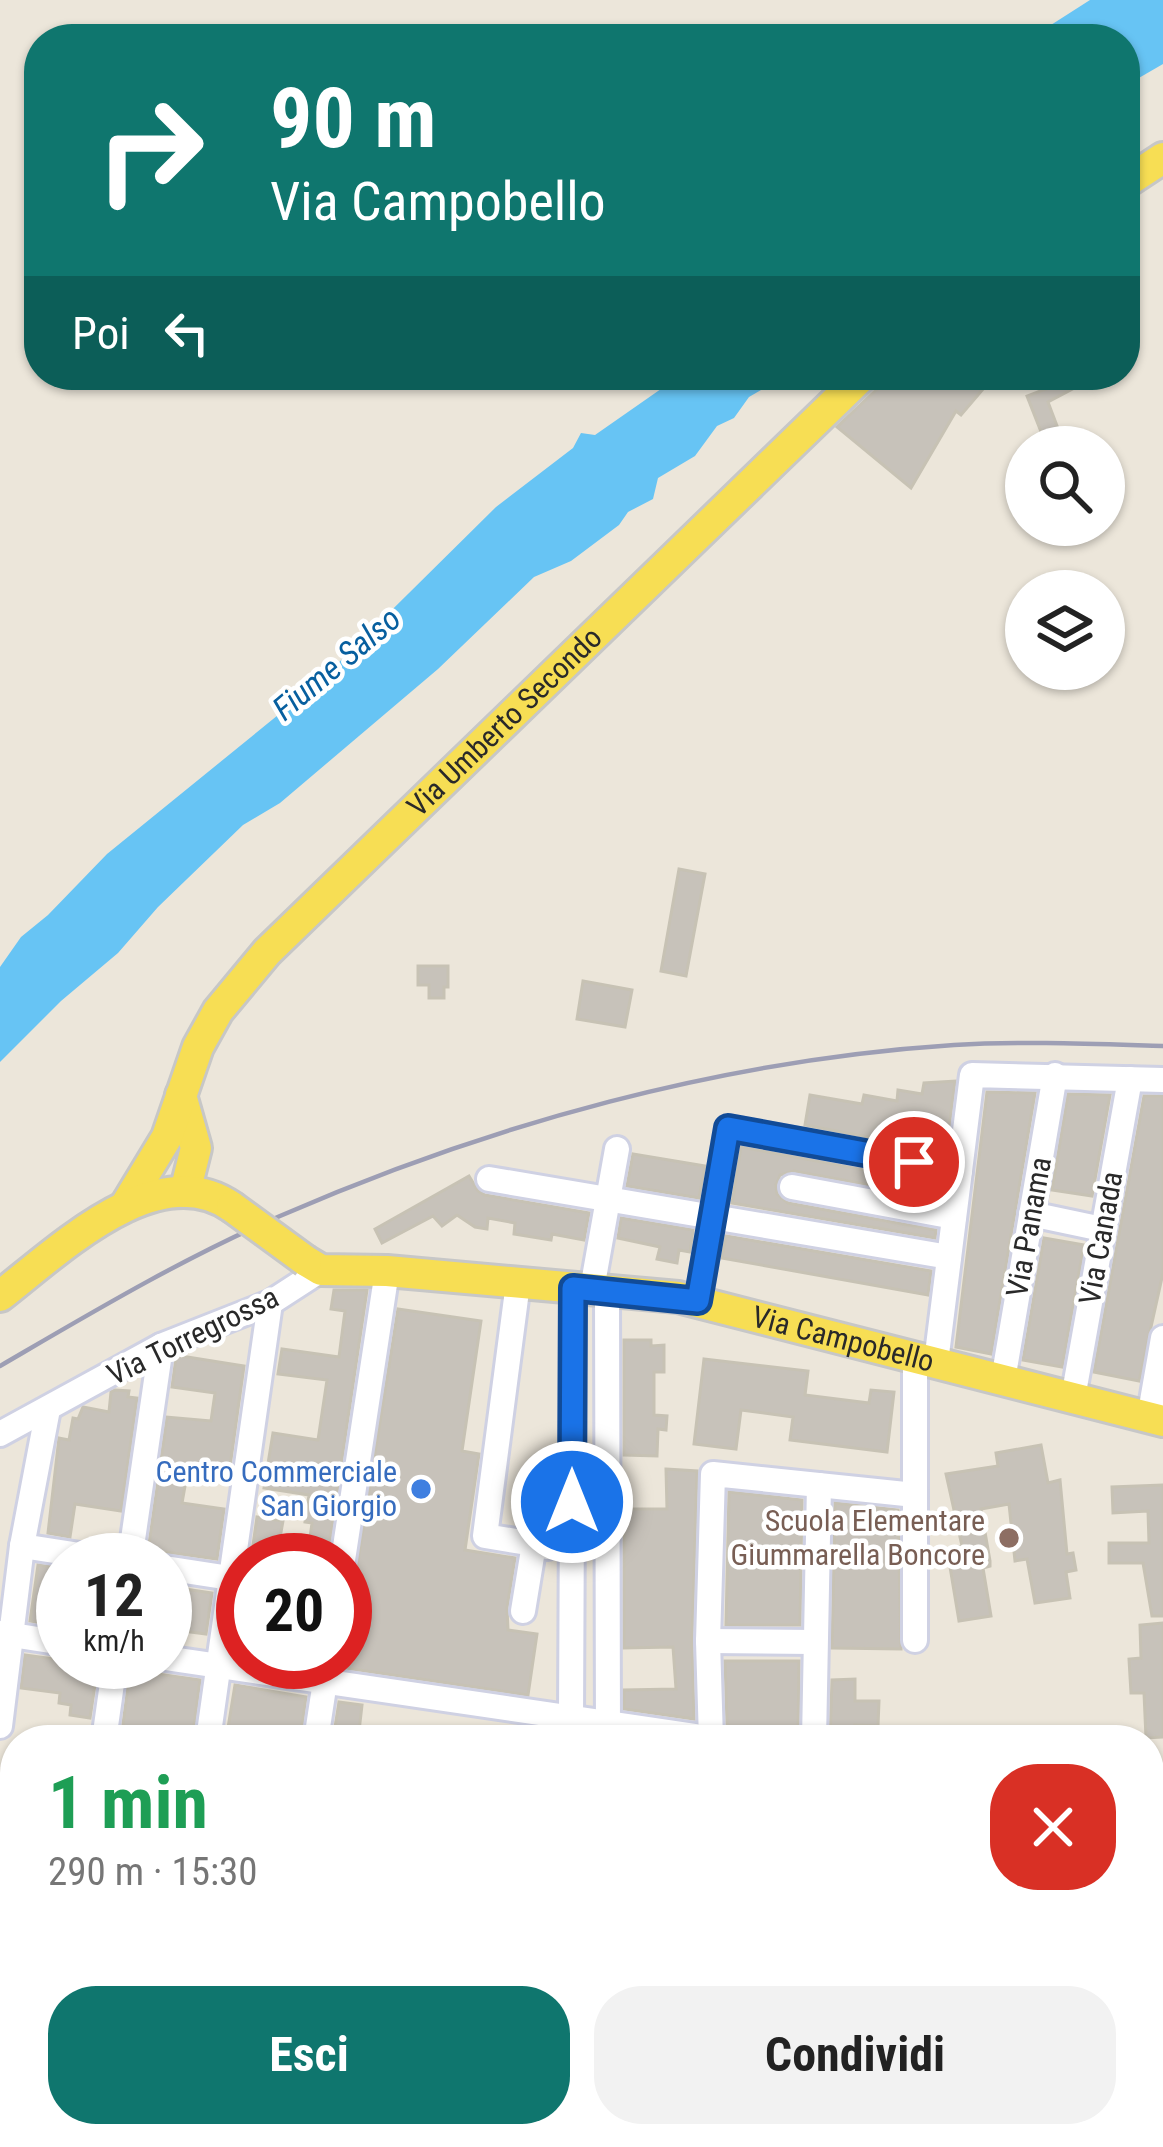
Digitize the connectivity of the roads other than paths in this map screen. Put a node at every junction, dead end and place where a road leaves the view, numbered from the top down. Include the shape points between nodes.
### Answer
1 (848, 390) edge
2 (1055, 1075) junction
3 (1130, 1079) junction
4 (1163, 1080) edge
5 (181, 1143) junction
6 (617, 1149) dead end
7 (960, 1171) junction
8 (489, 1179) dead end
9 (793, 1186) dead end
10 (185, 1192) junction
11 (608, 1199) junction
12 (127, 1203) junction
13 (227, 1204) junction
14 (1031, 1214) junction
15 (713, 1217) junction
16 (954, 1217) junction
17 (1102, 1229) junction
18 (949, 1257) junction
19 (313, 1266) junction
20 (387, 1271) junction
21 (518, 1283) junction
22 (591, 1289) junction
23 (0, 1296) edge
24 (698, 1301) junction
25 (270, 1303) junction
26 (1163, 1337) edge
27 (161, 1346) junction
28 (926, 1359) junction
29 (1003, 1380) junction
30 (1073, 1398) junction
31 (48, 1409) junction
32 (1156, 1419) edge
33 (0, 1434) edge
34 (819, 1485) junction
35 (915, 1495) junction
36 (134, 1533) edge
37 (242, 1533) edge
38 (347, 1533) edge
39 (534, 1544) junction
40 (22, 1546) junction
41 (36, 1548) edge
42 (571, 1552) junction
43 (605, 1552) junction
44 (523, 1611) dead end
45 (5, 1634) edge
46 (36, 1638) edge
47 (915, 1640) dead end
48 (708, 1641) junction
49 (814, 1642) junction
50 (216, 1681) edge
51 (372, 1681) edge
52 (112, 1689) edge
53 (324, 1689) edge
54 (571, 1718) junction
55 (0, 1725) edge
56 (106, 1725) edge
57 (210, 1725) edge
58 (318, 1725) edge
59 (591, 1725) edge
60 (608, 1725) edge
61 (714, 1725) edge
62 (814, 1725) edge

1 - 5 main road, Via Umberto Secondo via 267,952 198,1047 182,1095
2 - 3 street
2 - 7 street via 972,1075
2 - 14 street, Via Panama
3 - 4 street
3 - 17 street, Via Canada
5 - 10 main road
5 - 12 main road
5 - 13 main road
6 - 11 street
7 - 15 street via 728,1128
7 - 16 street
8 - 11 street
9 - 16 street
10 - 12 main road
10 - 13 main road
11 - 15 street
11 - 22 street
12 - 23 main road
13 - 19 main road, bridge
14 - 17 street
14 - 29 street, Via Panama
15 - 18 street
15 - 24 street
16 - 18 street
17 - 30 street, Via Canada
18 - 28 street
19 - 20 main road, Via Campobello
19 - 25 street, Via Torregrossa
20 - 21 main road, Via Campobello
20 - 38 street
21 - 22 main road, Via Campobello
21 - 39 street via 484,1536
22 - 24 main road, Via Campobello
22 - 42 street
22 - 43 street
24 - 28 main road, Via Campobello
25 - 27 street, Via Torregrossa
25 - 37 street
26 - 32 street
27 - 31 street, Via Torregrossa
27 - 36 street
28 - 29 main road, Via Campobello
28 - 35 street
29 - 30 main road, Via Campobello
30 - 32 main road, Via Campobello
31 - 33 street, Via Torregrossa
31 - 40 street
34 - 35 street
34 - 48 street via 713,1474
34 - 49 street
35 - 47 street
39 - 42 street
39 - 44 street
40 - 41 street
40 - 45 street
42 - 43 street
42 - 54 street
43 - 60 street
45 - 46 street
45 - 55 street
48 - 49 street
48 - 61 street
49 - 62 street
50 - 57 street
51 - 54 street
52 - 56 street
53 - 58 street
54 - 59 street

